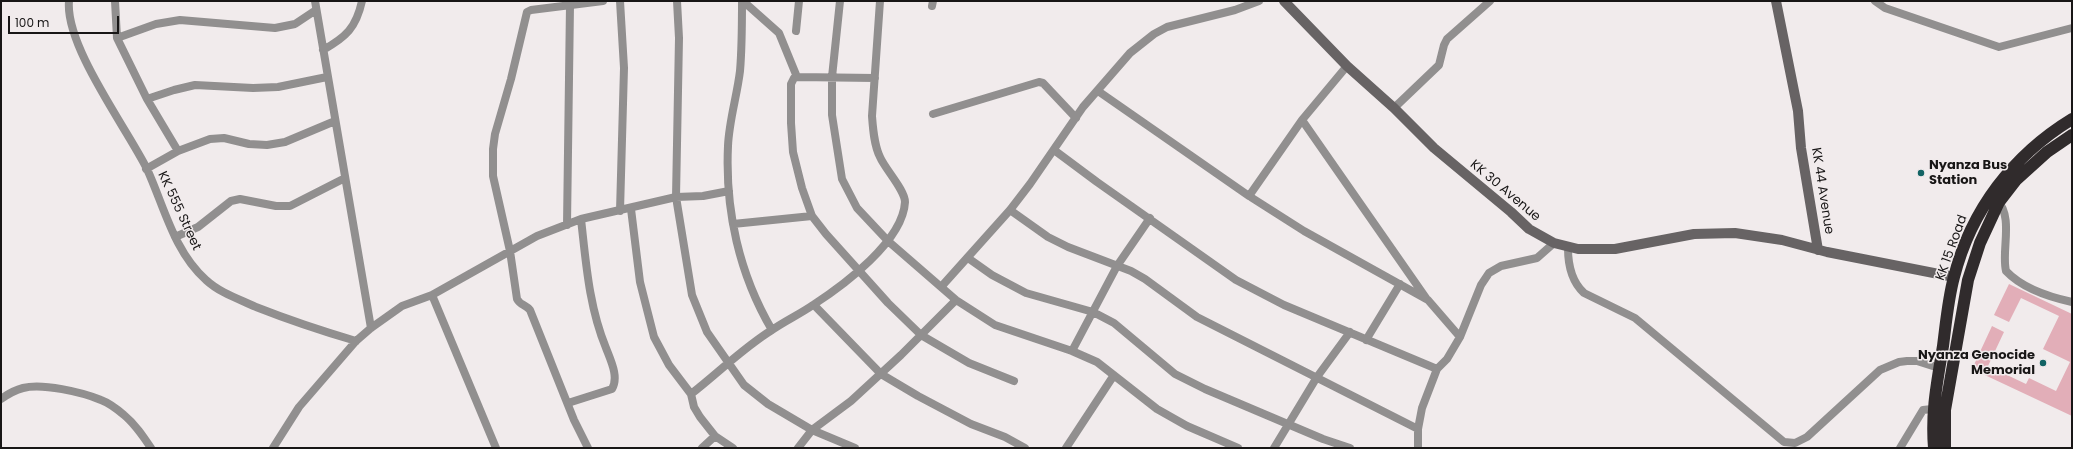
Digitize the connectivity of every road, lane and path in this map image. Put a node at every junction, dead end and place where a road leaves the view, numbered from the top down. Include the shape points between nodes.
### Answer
1 (69, 1) edge
2 (115, 1) edge
3 (315, 1) edge
4 (362, 1) edge
5 (603, 1) edge
6 (620, 1) edge
7 (677, 1) edge
8 (743, 1) edge
9 (799, 1) edge
10 (840, 1) edge
11 (880, 1) edge
12 (1259, 1) edge
13 (1284, 1) edge
14 (1490, 1) edge
15 (1776, 1) edge
16 (1875, 1) edge
17 (565, 4) edge
18 (316, 10) junction
19 (2072, 28) edge
20 (796, 31) dead end
21 (117, 38) junction
22 (323, 50) junction
23 (1348, 66) junction
24 (327, 77) junction
25 (797, 77) junction
26 (832, 77) junction
27 (875, 78) junction
28 (1098, 91) junction
29 (147, 99) junction
30 (1394, 108) junction
31 (933, 114) dead end
32 (1076, 118) junction
33 (2072, 119) edge
34 (1302, 120) junction
35 (335, 121) junction
36 (2072, 135) edge
37 (1054, 150) junction
38 (178, 151) junction
39 (146, 169) junction
40 (345, 178) junction
41 (729, 191) junction
42 (1249, 196) junction
43 (676, 197) junction
44 (1995, 198) junction
45 (631, 209) junction
46 (1010, 210) junction
47 (620, 211) junction
48 (812, 216) junction
49 (1150, 218) junction
50 (581, 220) junction
51 (733, 224) junction
52 (567, 225) junction
53 (175, 237) junction
54 (888, 241) junction
55 (1554, 243) junction
56 (1568, 248) junction
57 (1818, 250) junction
58 (510, 251) junction
59 (968, 258) junction
60 (1117, 266) junction
61 (859, 270) junction
62 (1954, 277) junction
63 (1968, 280) junction
64 (1400, 284) junction
65 (941, 287) junction
66 (432, 295) junction
67 (956, 300) junction
68 (1428, 300) junction
69 (2072, 302) edge
70 (814, 305) junction
71 (1093, 312) junction
72 (371, 328) junction
73 (772, 330) junction
74 (1350, 332) junction
75 (921, 336) junction
76 (1460, 337) junction
77 (1366, 340) junction
78 (356, 341) junction
79 (1072, 351) junction
80 (729, 364) junction
81 (1939, 368) junction
82 (1437, 369) junction
83 (881, 374) junction
84 (1114, 375) junction
85 (1317, 377) junction
86 (1014, 381) dead end
87 (691, 394) junction
88 (1, 399) edge
89 (568, 403) junction
90 (1932, 408) junction
91 (1945, 410) junction
92 (1288, 424) junction
93 (1418, 429) junction
94 (812, 430) junction
95 (715, 436) junction
96 (1783, 445) edge
97 (151, 448) edge
98 (273, 448) edge
99 (496, 448) edge
100 (588, 448) edge
101 (702, 448) edge
102 (733, 448) edge
103 (798, 448) edge
104 (855, 448) edge
105 (1025, 448) edge
106 (1066, 448) edge
107 (1238, 448) edge
108 (1274, 448) edge
109 (1350, 448) edge
110 (1418, 448) edge
111 (1900, 448) edge
112 (1934, 448) edge
113 (1945, 448) edge

1 - 39 street, KK 555 Street via 73,31 92,73
2 - 21 street
3 - 18 street
4 - 22 street via 358,16 348,34
5 - 17 street
6 - 47 street via 624,68
7 - 43 street via 679,38
8 - 25 street via 779,33
8 - 41 street via 740,71 728,146
9 - 20 street
10 - 26 street
11 - 27 street
12 - 28 street via 1235,10 1177,24 1154,34 1121,62
13 - 23 main road, KK 30 Avenue
14 - 30 street via 1448,39 1439,65
15 - 57 main road, KK 44 Avenue via 1798,111 1801,148
16 - 19 street via 1885,8 1999,47
17 - 52 street
17 - 58 street via 527,12 512,79 495,134 493,176
18 - 21 street via 295,24 275,28 180,20 156,24
18 - 22 street
21 - 29 street
22 - 24 street
23 - 30 main road, KK 30 Avenue
23 - 34 street
24 - 29 street via 278,87 196,85
24 - 35 street
25 - 26 street
25 - 48 street via 791,84 793,152
26 - 27 street
26 - 54 street via 832,115 842,179 858,208
27 - 54 street via 872,116 876,142 880,157 905,199 904,212
28 - 32 street
28 - 42 street
29 - 38 street
30 - 55 main road, KK 30 Avenue via 1434,148 1529,229
31 - 32 street via 1039,82 1043,83
32 - 37 street
33 - 44 highway, KK 15 Road via 2049,134 2014,164
34 - 42 street
34 - 68 street
35 - 38 street via 285,142 255,144 210,139
35 - 40 street
36 - 44 highway, KK 15 Road via 2032,164
37 - 46 street
37 - 49 street
38 - 39 street
39 - 53 street, KK 555 Street
40 - 53 street via 290,206 240,199 231,201 198,227
40 - 72 street
41 - 43 street via 703,196
41 - 51 street
42 - 64 street via 1304,231
43 - 45 street
43 - 80 street via 692,295 707,332
44 - 62 highway, KK 15 Road via 1969,236
44 - 63 highway, KK 15 Road
44 - 69 street via 2006,227 2006,272 2046,296
45 - 47 street
45 - 87 street via 640,282 654,337 669,365
46 - 59 street
46 - 60 street via 1048,237
47 - 50 street
48 - 51 street
48 - 61 street
49 - 60 street
49 - 74 street via 1236,280 1284,305
50 - 52 street
50 - 89 street via 590,292 599,331 611,361 615,380 612,389
51 - 73 street via 736,245 748,282
52 - 58 street via 537,236
53 - 78 street, KK 555 Street via 191,264 206,281 226,294 294,322
54 - 61 street
54 - 65 street
55 - 56 main road, KK 30 Avenue
55 - 76 street via 1537,258 1501,266 1489,273 1481,285
56 - 57 main road, KK 30 Avenue via 1615,249 1715,232 1768,237
56 - 96 street via 1570,272 1578,288 1635,318
57 - 62 main road, KK 44 Avenue
58 - 66 street
58 - 89 street via 518,302 530,310
59 - 65 street
59 - 71 street via 992,275 1026,293
60 - 71 street
60 - 85 street via 1145,279 1197,317
61 - 70 street
61 - 75 street
62 - 63 highway
62 - 81 highway, KK 15 Road
63 - 91 highway, KK 15 Road
64 - 68 street
64 - 77 street
65 - 67 street
66 - 72 street via 402,306
66 - 99 street
67 - 75 street
67 - 79 street via 995,326
68 - 76 street
70 - 73 street
70 - 83 street
71 - 79 street
71 - 92 street via 1114,323 1175,374
72 - 78 street
73 - 80 street
74 - 77 street
74 - 85 street
75 - 83 street
75 - 86 street via 969,363
76 - 82 street via 1447,359
77 - 82 street
78 - 98 street via 299,407
79 - 84 street via 1097,362
80 - 87 street
80 - 94 street via 744,385 768,404
81 - 90 highway, KK 15 Road
81 - 96 street via 1917,361 1907,361 1880,370 1807,437
82 - 93 street via 1422,408
83 - 94 street via 851,401
83 - 105 street via 971,424
84 - 106 street
84 - 107 street via 1157,410
85 - 92 street
85 - 93 street
87 - 95 street via 700,417
88 - 97 street via 11,392 35,387 80,393 102,400 125,416 140,431
89 - 100 street
90 - 91 highway
90 - 111 street via 1923,410
90 - 112 highway, KK 15 Road
91 - 113 highway, KK 15 Road
92 - 108 street
92 - 109 street
93 - 110 street
94 - 103 street
94 - 104 street
95 - 101 street
95 - 102 street

